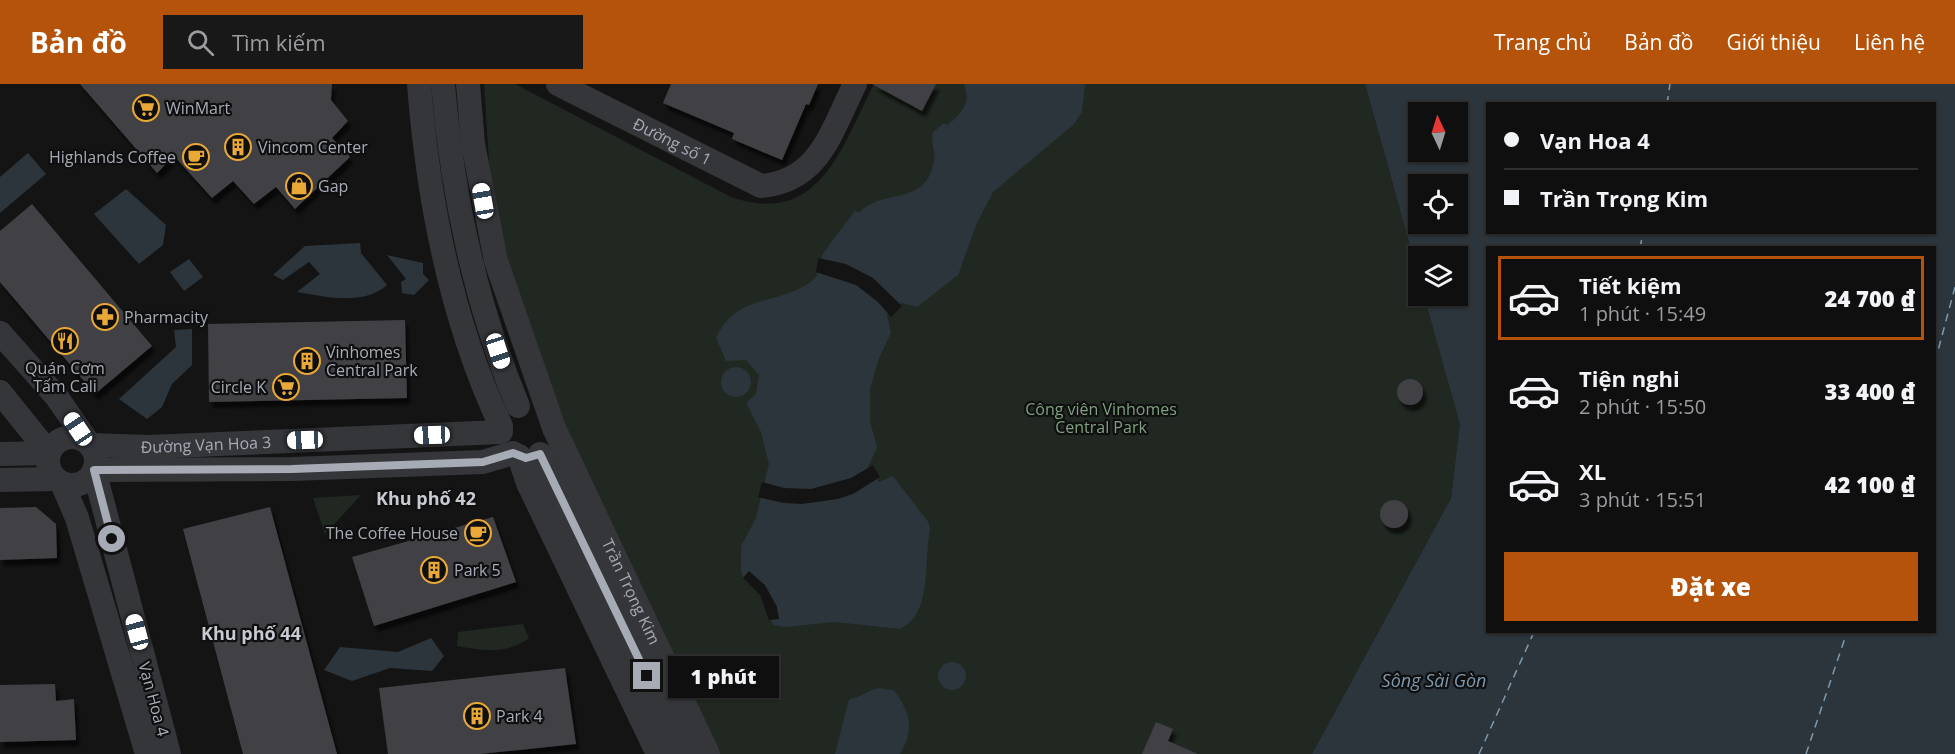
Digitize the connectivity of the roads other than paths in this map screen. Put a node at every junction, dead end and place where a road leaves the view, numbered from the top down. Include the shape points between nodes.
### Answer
1 (419, 84) edge
2 (443, 84) edge
3 (468, 84) edge
4 (558, 84) edge
5 (855, 84) edge
6 (0, 333) edge
7 (0, 392) edge
8 (56, 396) junction
9 (518, 406) junction
10 (17, 411) junction
11 (550, 421) junction
12 (501, 429) junction
13 (90, 445) junction
14 (49, 453) junction
15 (0, 454) edge
16 (524, 455) junction
17 (94, 470) junction
18 (0, 480) edge
19 (59, 481) junction
20 (147, 754) edge
21 (169, 754) edge
22 (658, 754) edge
23 (683, 754) edge
24 (708, 754) edge

1 - 12 street, Trần Trọng Kim via 428,166 448,268 477,369
2 - 9 street via 456,185 471,255 488,321
3 - 11 street, Trần Trọng Kim via 473,144 496,261
4 - 5 street, Đường số 1 via 761,186 789,182 812,165
6 - 8 street
7 - 10 street
8 - 10 street
8 - 13 street
9 - 11 street via 534,405
9 - 12 street via 507,414
10 - 14 street
11 - 16 street via 551,443
11 - 24 street, Trần Trọng Kim
12 - 13 street, Đường Vạn Hoa 3 via 149,447
12 - 16 street, Trần Trọng Kim via 502,440
13 - 14 street via 67,438
13 - 17 street via 95,457
14 - 15 street
14 - 19 street via 48,467
16 - 17 street, Đường Vạn Hoa 3 via 483,462 292,469
16 - 22 street, Trần Trọng Kim via 528,483
16 - 23 street, Trần Trọng Kim
17 - 19 street via 84,482 69,485
17 - 21 street, Vạn Hoa 4
18 - 19 street
19 - 20 street, Vạn Hoa 4 via 77,518

